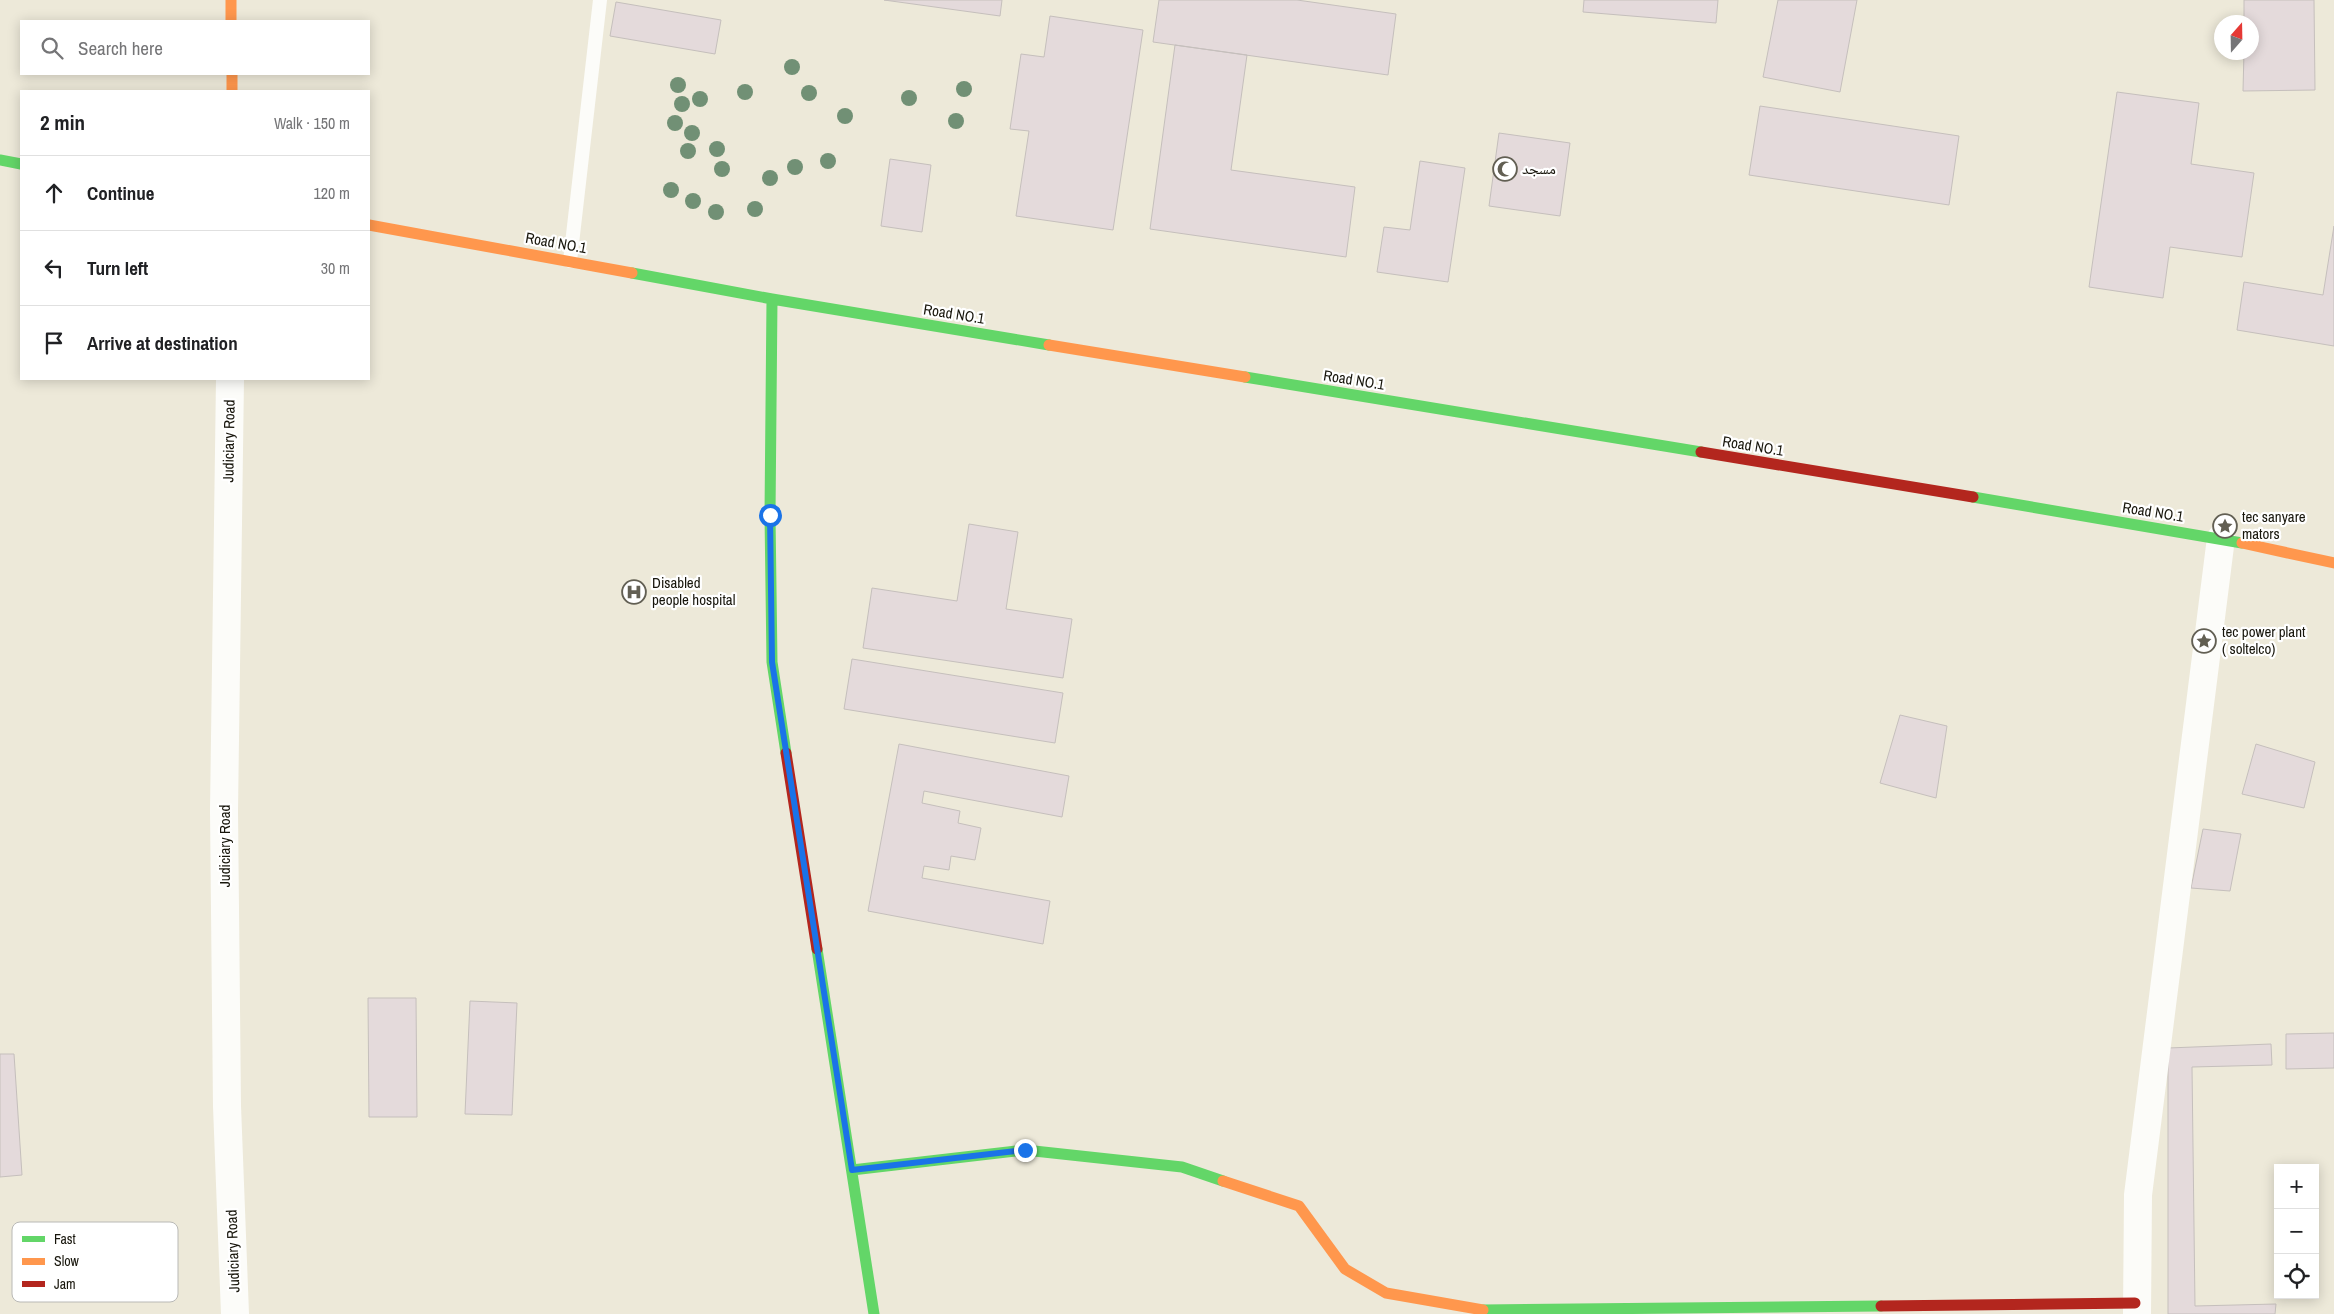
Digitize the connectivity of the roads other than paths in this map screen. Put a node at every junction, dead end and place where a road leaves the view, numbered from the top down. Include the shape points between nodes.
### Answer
1 (231, 0) edge
2 (600, 0) edge
3 (231, 20) edge
4 (232, 75) edge
5 (232, 90) edge
6 (0, 160) edge
7 (20, 164) edge
8 (370, 225) edge
9 (570, 260) junction
10 (772, 300) junction
11 (230, 380) edge
12 (2221, 538) junction
13 (2334, 563) edge
14 (852, 1170) junction
15 (2136, 1309) edge
16 (236, 1314) edge
17 (874, 1314) edge

1 - 3 main road
2 - 9 lane
4 - 5 main road
6 - 7 main road
8 - 9 main road, Road NO.1
9 - 10 main road, Road NO.1
10 - 12 main road, Road NO.1
10 - 14 main road via 772,662
11 - 16 street, Judiciary Road via 224,811 227,1106
12 - 13 main road, Road NO.1
12 - 15 street via 2138,1195
14 - 15 main road via 1025,1150 1182,1167 1298,1206 1345,1269 1386,1293 1485,1310
14 - 17 main road

